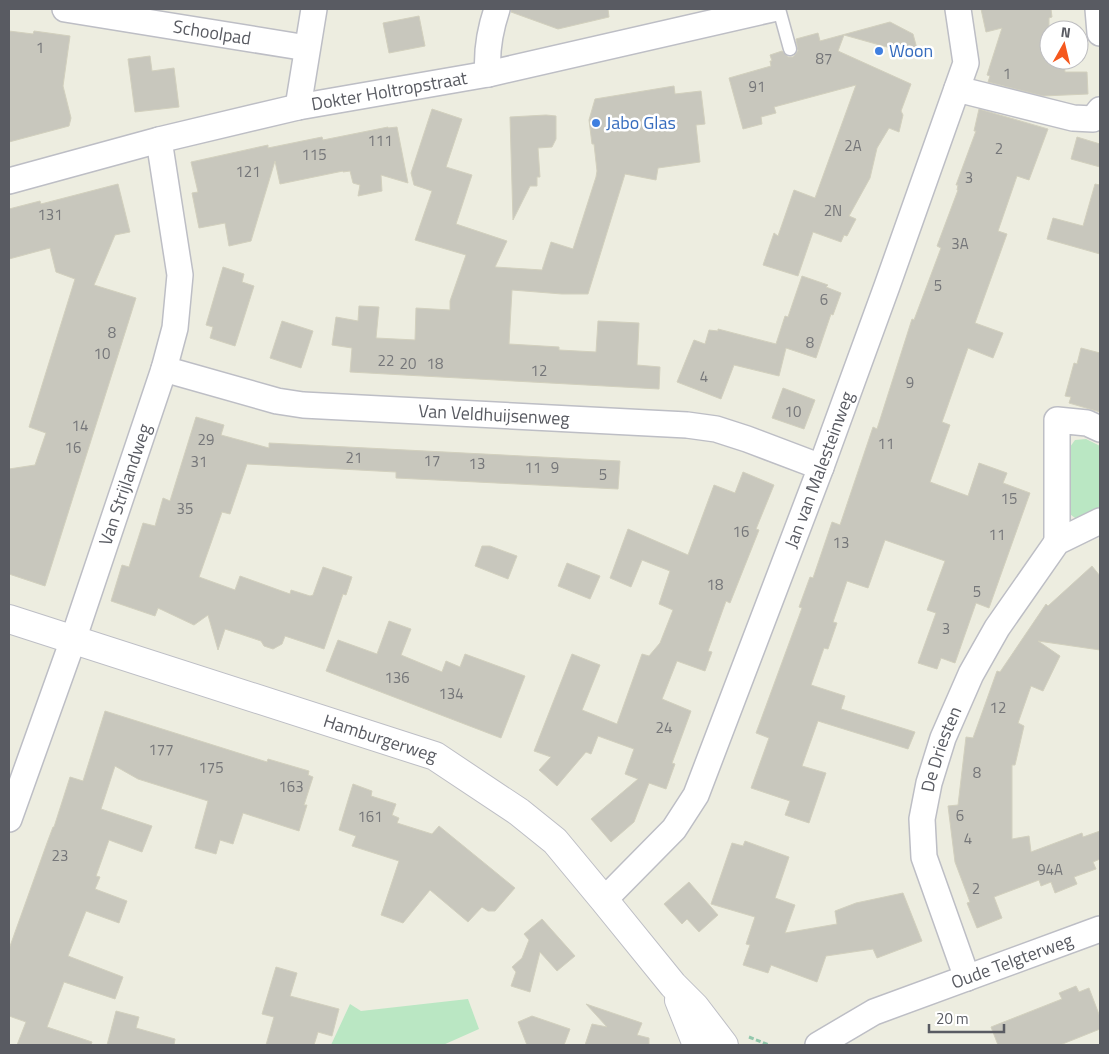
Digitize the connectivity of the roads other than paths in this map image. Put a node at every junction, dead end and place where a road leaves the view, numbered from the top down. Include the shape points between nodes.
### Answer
1 (66, 9) edge
2 (314, 9) edge
3 (497, 9) edge
4 (772, 9) edge
5 (779, 9) edge
6 (958, 9) edge
7 (1098, 9) edge
8 (117, 13) edge
9 (1100, 33) edge
10 (307, 48) junction
11 (790, 49) dead end
12 (488, 74) junction
13 (957, 89) junction
14 (298, 107) junction
15 (1100, 110) edge
16 (159, 140) junction
17 (9, 181) edge
18 (164, 368) junction
19 (1100, 429) edge
20 (821, 468) junction
21 (1100, 521) edge
22 (1057, 542) junction
23 (9, 619) edge
24 (73, 640) junction
25 (9, 819) edge
26 (604, 900) junction
27 (1100, 929) edge
28 (967, 978) junction
29 (673, 985) junction
30 (697, 1045) edge
31 (724, 1045) edge
32 (818, 1045) edge

1 - 8 street, Schoolpad
2 - 10 street
3 - 12 street via 488,40
4 - 12 street, Dokter Holtropstraat
5 - 11 lane
6 - 13 street, Jan van Malesteinweg via 966,63
7 - 9 street
8 - 10 street, Schoolpad
10 - 14 street
12 - 14 street, Dokter Holtropstraat
13 - 15 street via 1074,118 1093,119
13 - 20 street, Jan van Malesteinweg
14 - 16 street, Dokter Holtropstraat
16 - 17 street, Dokter Holtropstraat
16 - 18 street, Van Strijlandweg via 180,275 175,328
18 - 20 street, Van Veldhuijsenweg via 277,401 303,405 716,429
18 - 24 street, Van Strijlandweg
19 - 22 street via 1058,420
20 - 26 street, Jan van Malesteinweg via 696,794 674,829
21 - 22 street, De Driesten
22 - 28 street, De Driesten via 997,628 970,674 943,738 922,819 924,857
23 - 24 street, Hamburgerweg
24 - 25 street, Van Strijlandweg
24 - 26 street, Hamburgerweg via 434,756 519,812 548,836
26 - 29 street, Hamburgerweg
27 - 28 street, Oude Telgterweg
28 - 32 street, Oude Telgterweg via 874,1012
29 - 30 street, Hamburgerweg
29 - 31 street, Hamburgerweg via 695,1007

